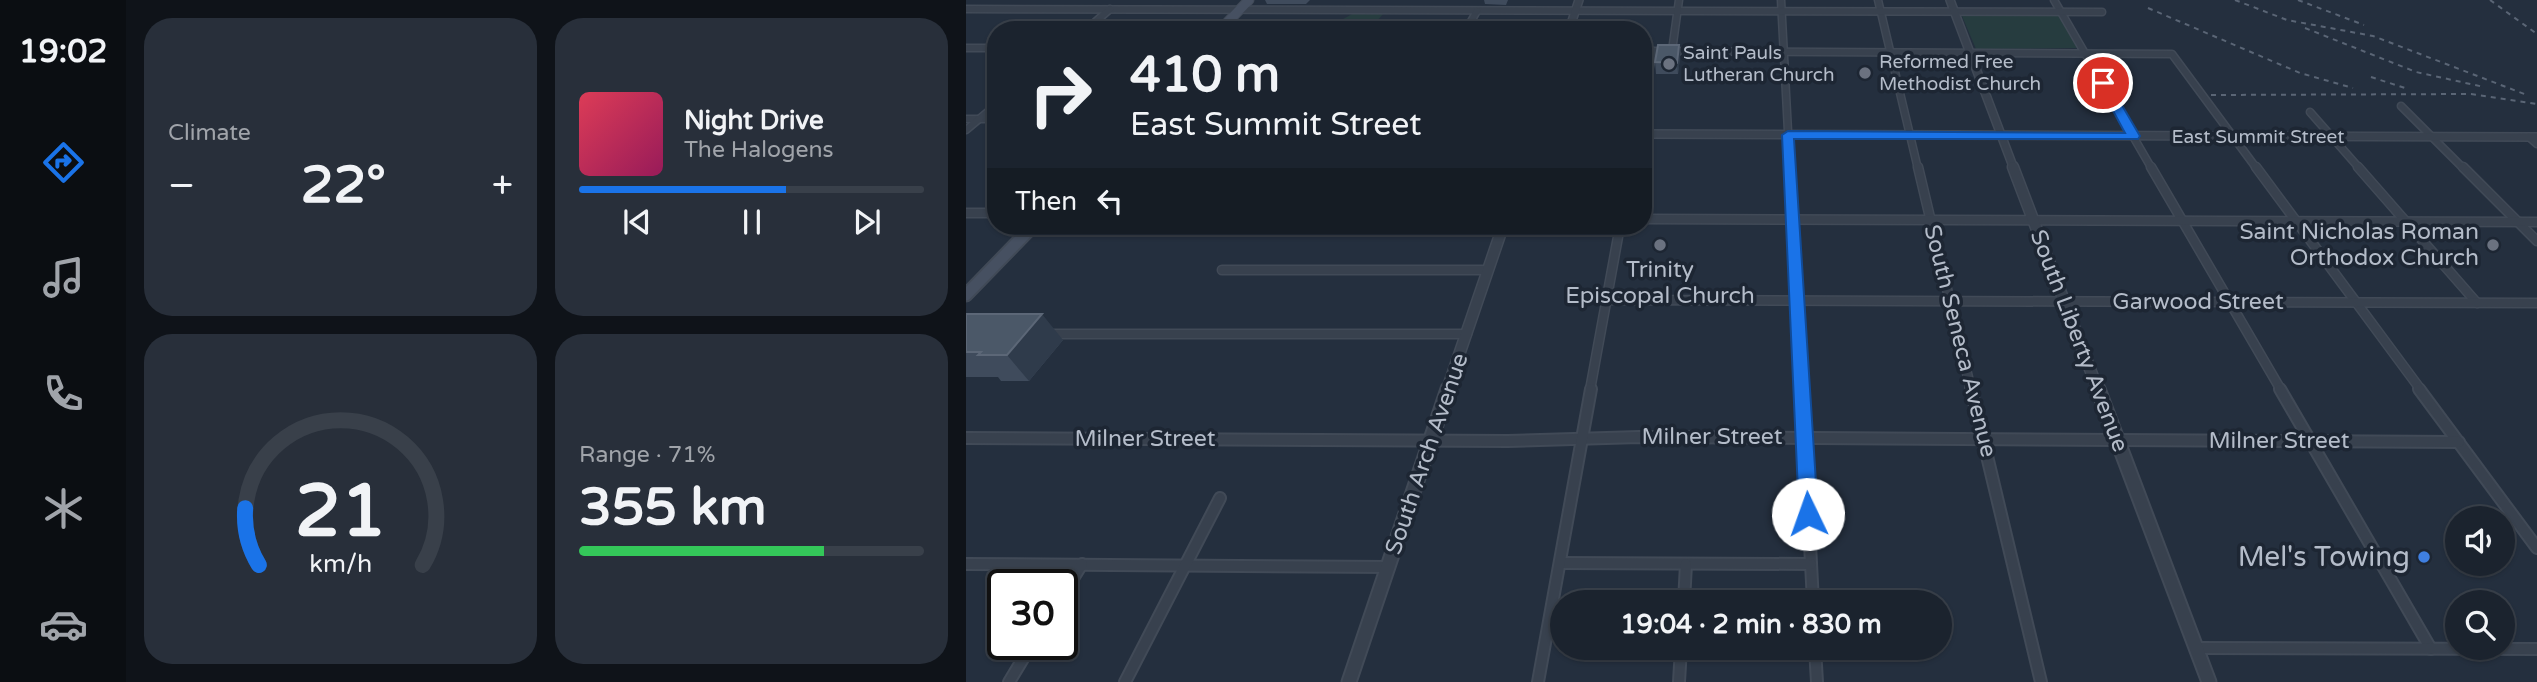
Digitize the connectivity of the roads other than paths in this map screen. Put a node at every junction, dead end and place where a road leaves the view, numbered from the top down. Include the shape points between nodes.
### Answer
1 (1100, 0) edge
2 (1249, 0) edge
3 (1364, 0) edge
4 (1579, 0) edge
5 (1679, 0) edge
6 (1781, 0) edge
7 (1878, 0) edge
8 (1950, 0) edge
9 (2054, 0) edge
10 (966, 9) edge
11 (1089, 9) junction
12 (1110, 9) junction
13 (1239, 10) junction
14 (1357, 10) junction
15 (1476, 11) junction
16 (1575, 11) junction
17 (1678, 11) junction
18 (1781, 11) junction
19 (1881, 12) junction
20 (1955, 12) junction
21 (2061, 12) junction
22 (2102, 12) dead end
23 (1096, 21) edge
24 (1229, 21) edge
25 (1471, 21) edge
26 (1572, 21) edge
27 (966, 48) edge
28 (987, 48) edge
29 (1653, 51) joint
30 (1672, 51) junction
31 (1784, 51) junction
32 (1892, 52) junction
33 (1970, 52) junction
34 (2085, 52) junction
35 (1652, 56) edge
36 (2401, 106) dead end
37 (987, 112) edge
38 (2310, 112) dead end
39 (966, 119) edge
40 (979, 119) junction
41 (987, 119) edge
42 (966, 130) edge
43 (1652, 134) edge
44 (1788, 135) junction
45 (1911, 136) junction
46 (2002, 136) junction
47 (2133, 136) junction
48 (2233, 136) junction
49 (2332, 137) junction
50 (2431, 137) junction
51 (2533, 137) edge
52 (2537, 144) edge
53 (966, 213) edge
54 (987, 214) edge
55 (1652, 219) edge
56 (1793, 220) junction
57 (1931, 221) junction
58 (2034, 221) junction
59 (2182, 221) junction
60 (2296, 221) junction
61 (2407, 222) junction
62 (2517, 222) junction
63 (2537, 222) edge
64 (1024, 235) edge
65 (1500, 235) edge
66 (1619, 235) edge
67 (2537, 241) edge
68 (1222, 270) dead end
69 (1488, 270) junction
70 (966, 295) edge
71 (1608, 300) junction
72 (1797, 301) junction
73 (1951, 302) junction
74 (2065, 302) junction
75 (2230, 302) junction
76 (2355, 303) junction
77 (2477, 303) junction
78 (2537, 303) edge
79 (1032, 334) edge
80 (1467, 334) junction
81 (966, 438) edge
82 (1804, 438) junction
83 (1583, 439) junction
84 (1984, 439) junction
85 (1432, 440) junction
86 (2117, 440) junction
87 (2311, 441) junction
88 (2459, 442) junction
89 (1220, 498) dead end
90 (2537, 548) edge
91 (1561, 563) junction
92 (966, 564) edge
93 (1082, 564) junction
94 (1686, 564) junction
95 (1811, 564) junction
96 (1186, 565) junction
97 (1389, 567) junction
98 (1078, 570) edge
99 (1685, 590) edge
100 (1812, 590) edge
101 (2196, 648) junction
102 (2431, 649) junction
103 (2537, 649) edge
104 (1022, 660) edge
105 (1680, 660) edge
106 (1816, 660) edge
107 (1009, 682) edge
108 (1125, 682) edge
109 (1349, 682) edge
110 (1538, 682) edge
111 (1679, 682) edge
112 (1817, 682) edge
113 (2041, 682) edge
114 (2209, 682) edge

1 - 11 street
2 - 13 main road
3 - 14 street
4 - 16 street
5 - 17 street
6 - 18 street
7 - 19 street, South Seneca Avenue
8 - 20 street, South Liberty Avenue
9 - 21 street
10 - 11 street
11 - 12 street
12 - 13 street
12 - 23 street
13 - 14 street
13 - 24 main road
14 - 15 street
15 - 16 street
15 - 25 street
16 - 17 street
16 - 26 street
17 - 18 street
17 - 30 street
18 - 19 street
18 - 31 street
19 - 20 street
19 - 32 street, South Seneca Avenue
20 - 21 street
20 - 33 street, South Liberty Avenue
21 - 22 street
21 - 34 street
27 - 28 street
29 - 30 street
29 - 35 street
30 - 31 street
31 - 32 street
31 - 44 street
32 - 33 street
32 - 45 street, South Seneca Avenue
33 - 34 street
33 - 46 street, South Liberty Avenue
34 - 47 street
34 - 48 street via 2169,53
36 - 50 street
37 - 40 street
38 - 49 street
39 - 40 street
40 - 41 street
40 - 42 street
43 - 44 street, East Summit Street
44 - 45 street, East Summit Street
44 - 56 street
45 - 46 street, East Summit Street
45 - 57 street, South Seneca Avenue
46 - 47 street, East Summit Street
46 - 58 street, South Liberty Avenue
47 - 48 street, East Summit Street
47 - 59 street
48 - 49 street, East Summit Street
48 - 60 street
49 - 50 street, East Summit Street
49 - 61 street
50 - 51 street, East Summit Street
50 - 62 street
51 - 52 street
53 - 54 street
55 - 56 street
56 - 57 street
56 - 72 street
57 - 58 street
57 - 73 street, South Seneca Avenue
58 - 59 street
58 - 74 street, South Liberty Avenue
59 - 60 street
59 - 75 street
60 - 61 street
60 - 76 street
61 - 62 street
61 - 77 street
62 - 63 street
62 - 67 street
64 - 70 main road
65 - 69 street, South Arch Avenue
66 - 71 street
68 - 69 street
69 - 80 street, South Arch Avenue
71 - 72 street, Garwood Street
71 - 83 street
72 - 73 street, Garwood Street
72 - 82 street
73 - 74 street, Garwood Street
73 - 84 street, South Seneca Avenue
74 - 75 street, Garwood Street
74 - 86 street, South Liberty Avenue
75 - 76 street, Garwood Street
75 - 87 street
76 - 77 street, Garwood Street
76 - 88 street
77 - 78 street, Garwood Street
79 - 80 street
80 - 85 street, South Arch Avenue
81 - 85 street, Milner Street
82 - 83 street, Milner Street
82 - 84 street, Milner Street
82 - 95 street
83 - 85 street, Milner Street
83 - 91 street
84 - 86 street, Milner Street
84 - 113 street, South Seneca Avenue
85 - 97 street, South Arch Avenue
86 - 87 street, Milner Street
86 - 101 street, South Liberty Avenue
87 - 88 street, Milner Street
87 - 102 street
88 - 90 street
89 - 96 street
91 - 94 street
91 - 110 street
92 - 93 street
93 - 96 street
93 - 98 street
94 - 95 street
94 - 99 street
95 - 100 street
96 - 97 street
96 - 108 street
97 - 109 street, South Arch Avenue
101 - 102 street
101 - 114 street, South Liberty Avenue
102 - 103 street
104 - 107 street
105 - 111 street
106 - 112 street

